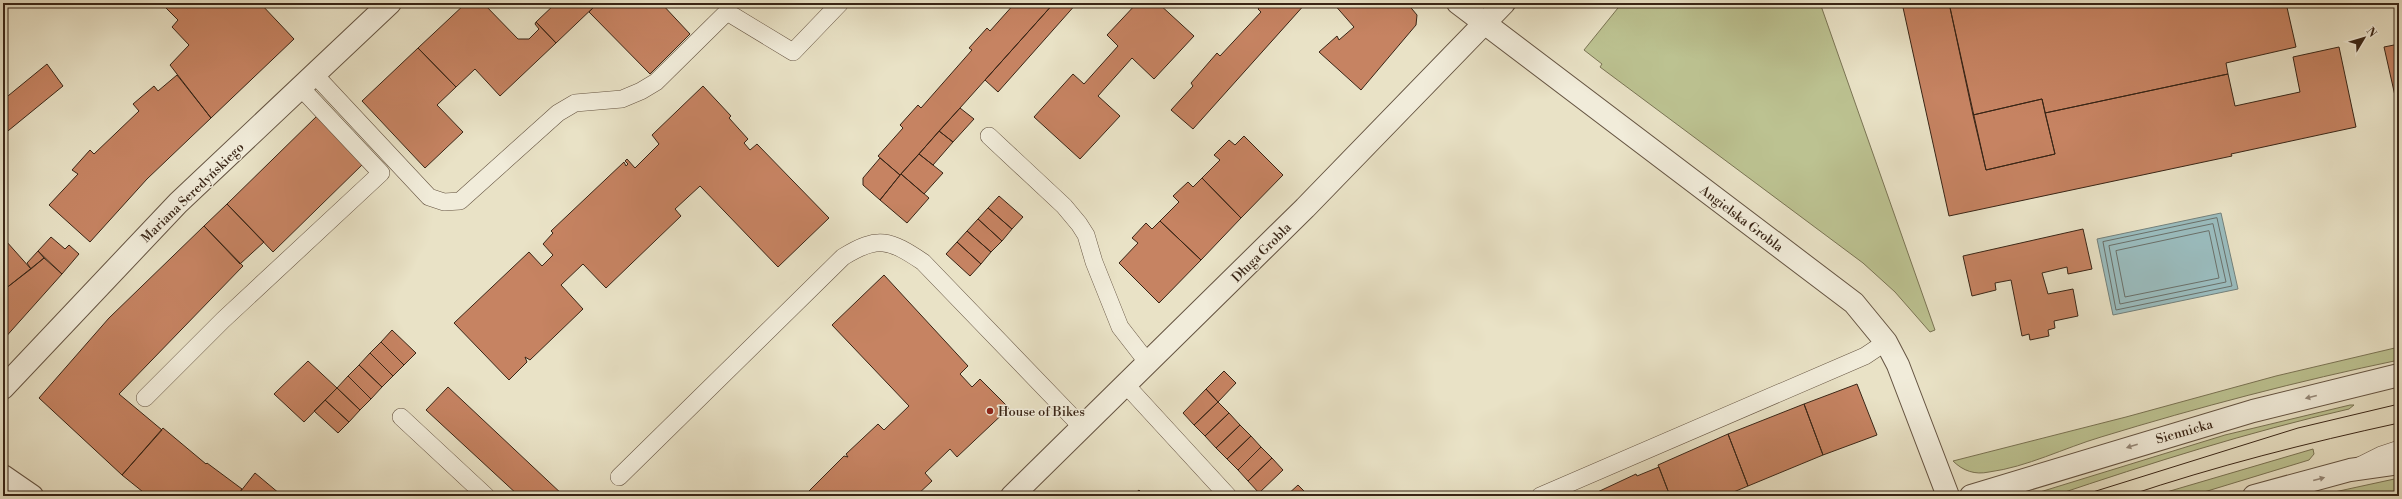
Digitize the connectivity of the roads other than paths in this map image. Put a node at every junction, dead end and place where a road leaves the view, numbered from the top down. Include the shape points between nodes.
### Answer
1 (390, 3) edge
2 (840, 3) edge
3 (1458, 3) edge
4 (1504, 3) edge
5 (1484, 23) junction
6 (308, 81) junction
7 (989, 136) dead end
8 (1886, 342) junction
9 (1148, 363) junction
10 (2399, 375) edge
11 (1126, 385) junction
12 (2399, 385) edge
13 (2349, 387) junction
14 (3, 388) edge
15 (145, 398) dead end
16 (402, 417) dead end
17 (1082, 427) junction
18 (2399, 449) edge
19 (2399, 464) edge
20 (2350, 470) junction
21 (3, 476) edge
22 (619, 477) dead end
23 (32, 496) edge
24 (486, 496) edge
25 (1012, 496) edge
26 (1228, 496) edge
27 (1540, 496) edge
28 (1948, 496) edge
29 (1971, 496) edge
30 (2254, 496) edge

1 - 6 street, Mariana Seredyńskiego
2 - 6 lane via 793,52 727,12 656,82 622,99 575,103 558,113 460,201 444,202 430,197
3 - 5 street, Angielska Grobla
4 - 5 street, Długa Grobla
5 - 8 street, Angielska Grobla via 1854,303
5 - 9 street, Długa Grobla via 1305,208
6 - 14 street, Mariana Seredyńskiego via 178,203
6 - 15 lane via 381,172 223,320
7 - 9 lane via 1064,206 1079,224 1086,235 1120,327
8 - 27 lane via 1865,356
8 - 28 street, Angielska Grobla via 1898,365
9 - 11 street, Długa Grobla
10 - 13 street, Siennicka
11 - 17 street, Długa Grobla
11 - 26 lane
12 - 13 lane
13 -> 29 street, Siennicka via 2155,439
16 - 24 lane
17 - 22 lane via 923,262 900,247 872,243 859,247 843,257
17 - 25 street, Długa Grobla
18 - 20 lane
19 - 20 street
30 -> 20 street
21 - 23 street

